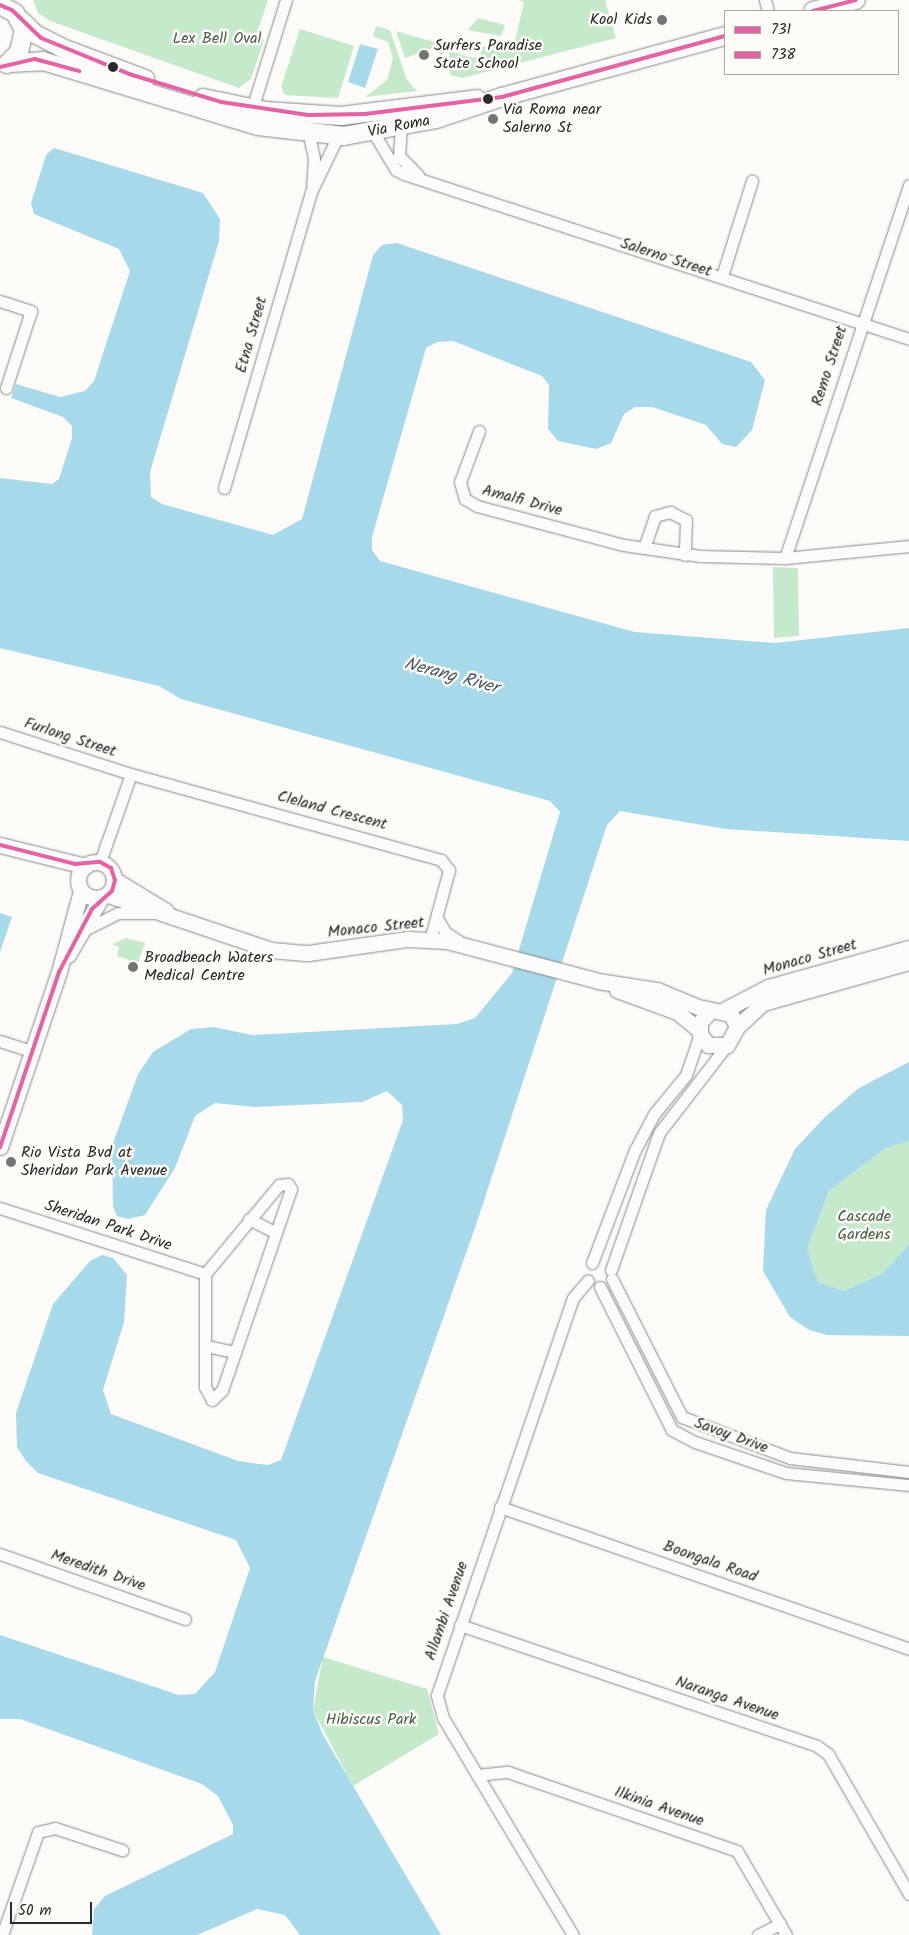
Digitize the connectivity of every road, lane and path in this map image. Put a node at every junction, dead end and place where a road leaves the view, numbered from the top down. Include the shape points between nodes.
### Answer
1 (286, 0) edge
2 (856, 0) edge
3 (0, 6) edge
4 (817, 10) edge
5 (19, 12) edge
6 (724, 36) edge
7 (4, 66) edge
8 (502, 97) junction
9 (252, 109) junction
10 (372, 114) junction
11 (373, 132) junction
12 (300, 134) junction
13 (397, 134) junction
14 (338, 136) junction
15 (422, 177) junction
16 (752, 181) dead end
17 (909, 185) edge
18 (311, 192) junction
19 (722, 276) junction
20 (0, 301) edge
21 (861, 322) junction
22 (909, 339) edge
23 (6, 388) dead end
24 (479, 431) dead end
25 (224, 488) dead end
26 (909, 546) edge
27 (644, 548) junction
28 (685, 554) junction
29 (784, 558) junction
30 (0, 732) edge
31 (131, 774) junction
32 (0, 845) edge
33 (100, 862) junction
34 (81, 878) junction
35 (115, 880) junction
36 (104, 896) junction
37 (152, 913) junction
38 (437, 918) junction
39 (187, 923) junction
40 (81, 931) junction
41 (430, 940) junction
42 (465, 944) junction
43 (909, 948) edge
44 (909, 962) edge
45 (60, 972) junction
46 (598, 981) junction
47 (790, 989) junction
48 (717, 1010) junction
49 (737, 1027) junction
50 (699, 1032) junction
51 (0, 1041) edge
52 (727, 1045) junction
53 (32, 1052) junction
54 (0, 1147) edge
55 (0, 1208) edge
56 (249, 1220) junction
57 (276, 1233) junction
58 (592, 1263) junction
59 (205, 1274) junction
60 (612, 1274) junction
61 (588, 1280) junction
62 (600, 1287) junction
63 (626, 1307) junction
64 (613, 1312) junction
65 (206, 1346) junction
66 (235, 1352) junction
67 (909, 1472) edge
68 (909, 1485) edge
69 (500, 1507) junction
70 (0, 1554) edge
71 (185, 1619) dead end
72 (460, 1625) junction
73 (909, 1649) edge
74 (477, 1776) junction
75 (122, 1850) dead end
76 (909, 1894) edge
77 (5, 1908) edge
78 (780, 1924) junction
79 (2, 1935) edge
80 (573, 1935) edge
81 (758, 1935) edge
82 (786, 1935) edge

1 - 9 street
2 - 4 main road
3 - 5 main road
5 - 7 main road via 23,41
5 - 9 main road via 62,48 187,93
6 - 8 main road, Via Roma
7 - 12 main road via 43,61
8 - 10 main road, Via Roma
8 - 13 main road, Via Roma
9 - 10 main road, Via Roma via 276,113
10 - 13 street
11 - 13 main road, Via Roma
11 - 14 main road, Via Roma
11 - 15 street, Salerno Street via 396,170
12 - 14 main road, Via Roma
12 - 18 street, Etna Street via 314,159
13 - 15 street, Salerno Street via 406,167
14 - 18 street, Etna Street
15 - 19 street, Salerno Street
16 - 19 street
17 - 21 street, Remo Street
18 - 25 street, Etna Street
19 - 21 street, Salerno Street
20 - 23 street via 30,311
21 - 22 street, Salerno Street
21 - 29 street, Remo Street
24 - 27 street, Amalfi Drive via 460,482 469,503
26 - 29 street, Amalfi Drive
27 - 28 street, Amalfi Drive
27 - 28 street via 656,516 670,512 686,520
28 - 29 street, Amalfi Drive
30 - 31 street, Furlong Street
31 - 33 street
31 - 38 street, Cleland Crescent via 441,860 449,870
32 - 34 street via 31,854
33 - 34 street
33 - 35 street, Monaco Street via 111,868
34 - 36 street, Monaco Street
34 - 45 street
35 - 36 street
35 - 39 street, Monaco Street
36 - 37 street, Monaco Street
36 - 40 street
37 - 39 street, Monaco Street
37 - 40 street via 118,913
38 - 41 street, Cleland Crescent
38 - 42 street via 450,937
39 - 41 street, Monaco Street via 253,947 292,952
40 - 45 street
41 - 42 street, Monaco Street
42 - 46 street, Monaco Street
43 - 47 street, Monaco Street
44 - 47 street, Monaco Street
45 - 53 street
46 - 48 street, Monaco Street via 657,990
46 - 50 street, Monaco Street via 677,1012
47 - 48 street, Monaco Street via 768,986
47 - 49 street, Monaco Street via 763,1003
48 - 49 street
48 - 50 street
49 - 52 street, Monaco Street
50 - 52 street, Monaco Street via 708,1044
50 - 58 street via 686,1075 654,1114 635,1150
51 - 53 street
52 - 60 street via 659,1134
53 - 54 street
55 - 59 street, Sheridan Park Drive
56 - 57 street
56 - 57 street via 279,1185 288,1184 291,1189
56 - 59 street
57 - 66 street
58 - 60 street via 605,1262
58 - 61 street
59 - 65 street
60 - 62 street
60 - 63 street, Savoy Drive
61 - 62 street
61 - 69 street, Allambi Avenue via 574,1298
62 - 64 street, Savoy Drive
63 - 64 street
63 - 67 street, Savoy Drive via 682,1417 790,1458
64 - 68 street, Savoy Drive via 672,1430 695,1442 786,1473
65 - 66 street
65 - 66 street via 205,1387 212,1400 220,1395
69 - 72 street, Allambi Avenue
69 - 73 street, Boongala Road
70 - 71 street, Meredith Drive
72 - 74 street, Allambi Avenue via 437,1695 443,1718
72 - 76 street, Naranga Avenue via 817,1746 828,1754
74 - 78 street, Ilkinia Avenue via 508,1772 737,1851
74 - 80 street, Allambi Avenue
75 - 77 street via 55,1828 43,1829 35,1836
77 - 79 street
78 - 81 street
78 - 82 street, Ilkinia Avenue

